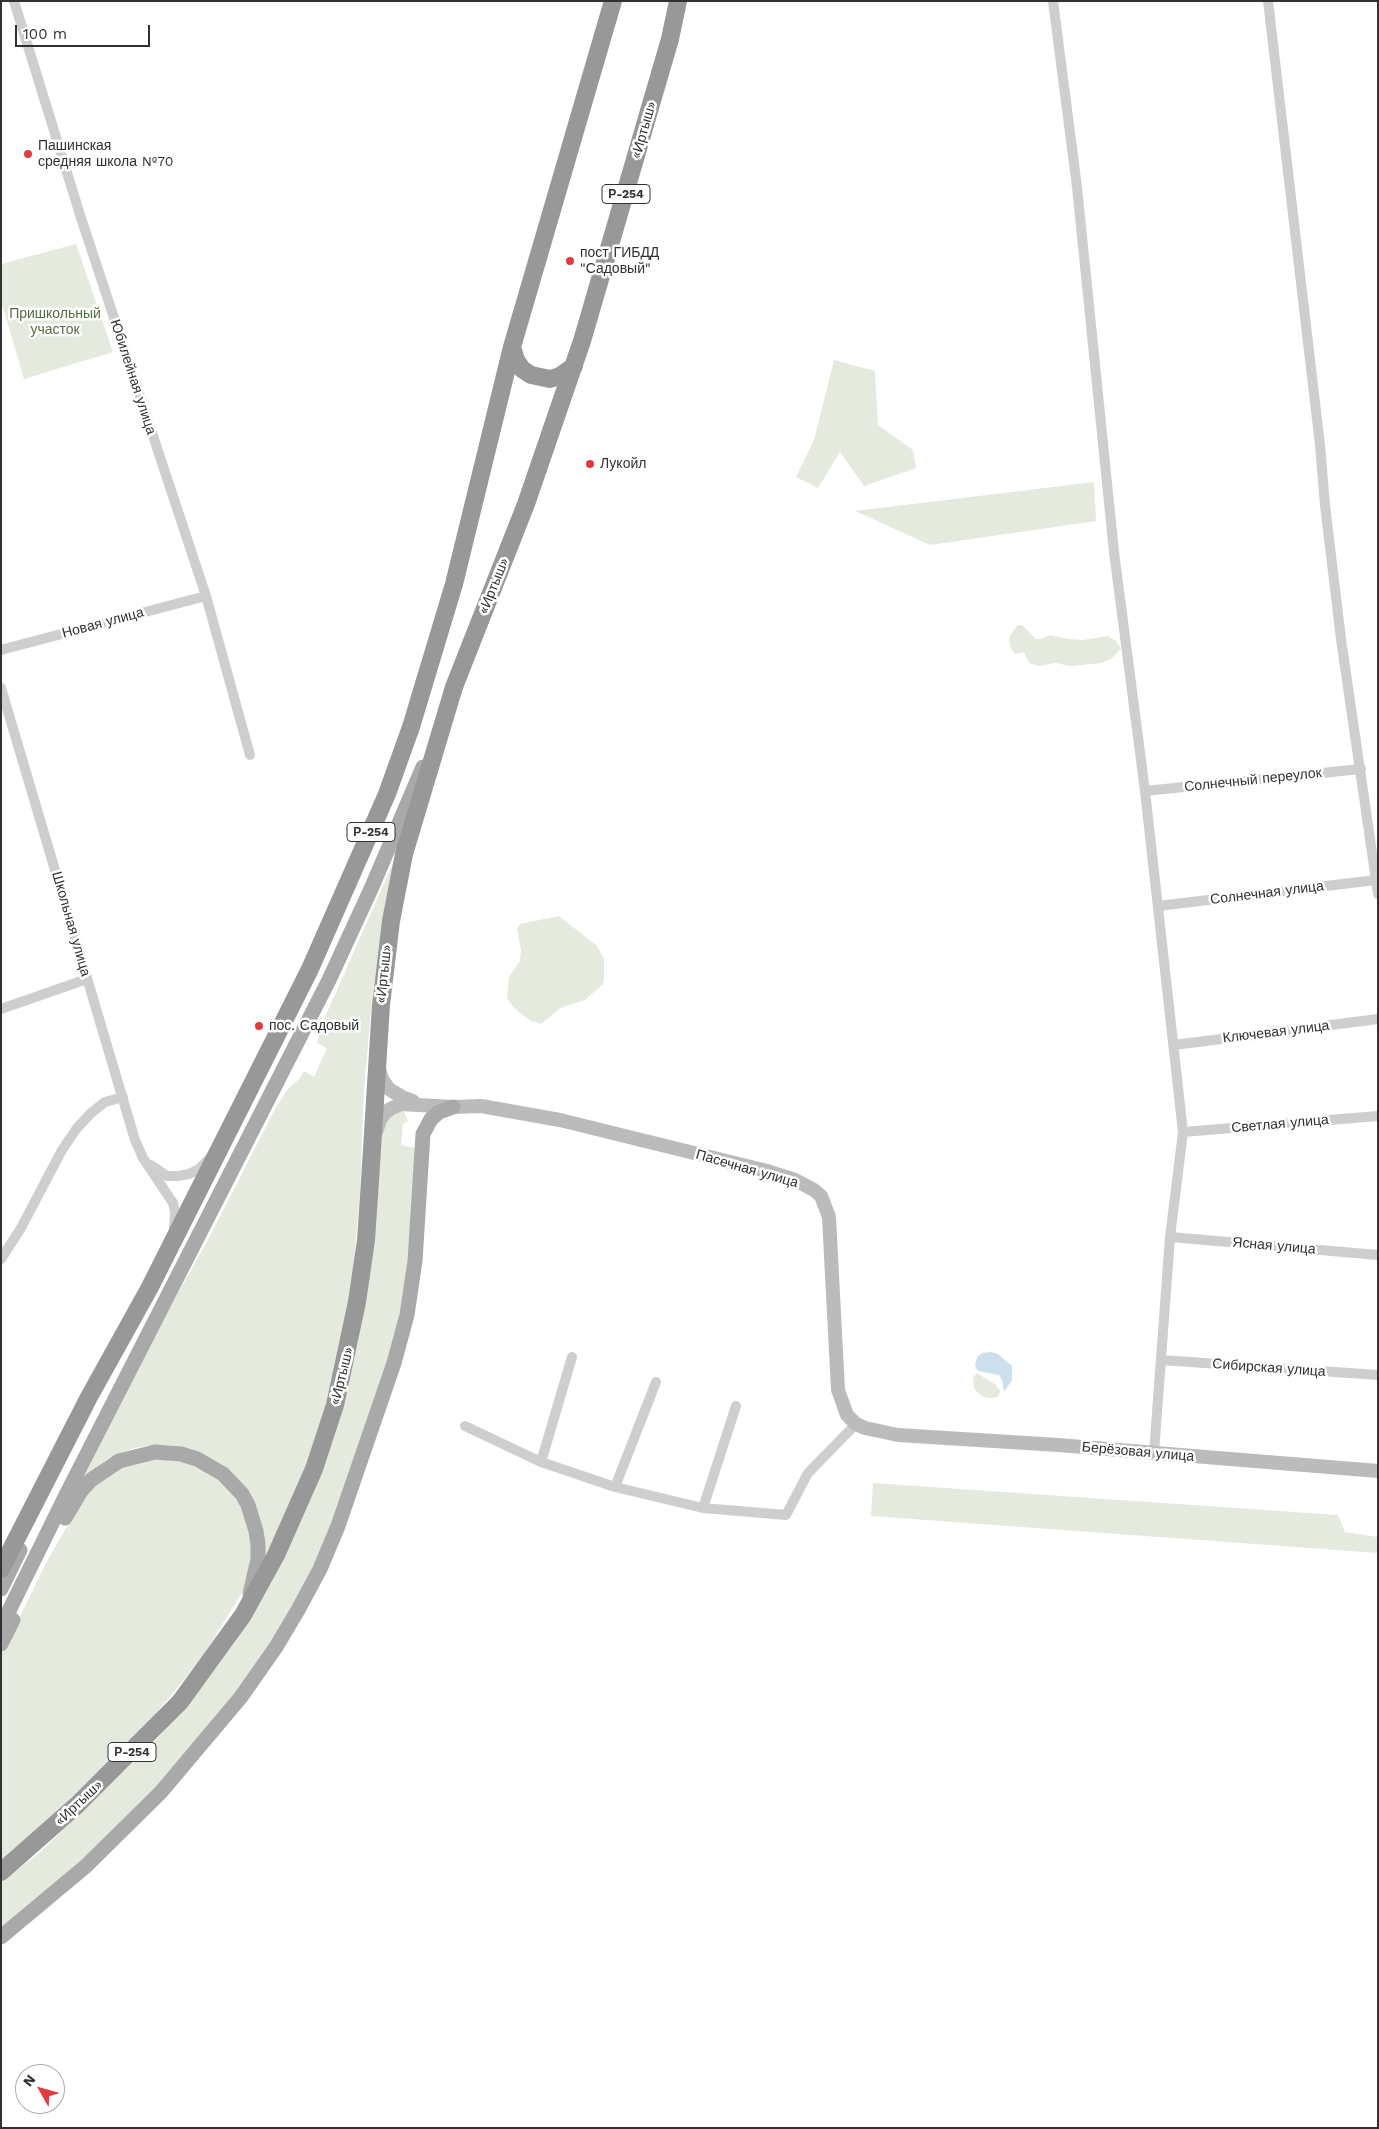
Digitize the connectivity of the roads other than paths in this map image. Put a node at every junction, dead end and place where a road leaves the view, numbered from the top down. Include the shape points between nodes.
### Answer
1 (14, 1) edge
2 (677, 1) edge
3 (1053, 1) edge
4 (1268, 1) edge
5 (610, 2) edge
6 (512, 347) junction
7 (574, 366) junction
8 (206, 596) junction
9 (1, 650) edge
10 (454, 687) junction
11 (1, 688) edge
12 (250, 754) dead end
13 (1361, 769) junction
14 (1145, 791) junction
15 (1376, 880) junction
16 (1378, 894) edge
17 (1158, 906) junction
18 (87, 979) junction
19 (1, 1009) edge
20 (1378, 1019) edge
21 (1174, 1045) junction
22 (377, 1058) junction
23 (123, 1097) junction
24 (426, 1104) junction
25 (454, 1107) junction
26 (1378, 1116) edge
27 (1183, 1132) junction
28 (218, 1151) junction
29 (142, 1158) junction
30 (1170, 1237) junction
31 (366, 1240) junction
32 (169, 1250) junction
33 (1378, 1255) edge
34 (1, 1259) edge
35 (150, 1286) junction
36 (572, 1357) dead end
37 (1161, 1360) junction
38 (1378, 1376) edge
39 (656, 1382) dead end
40 (736, 1406) dead end
41 (856, 1424) junction
42 (465, 1426) dead end
43 (1154, 1453) junction
44 (541, 1462) junction
45 (1378, 1471) edge
46 (615, 1487) junction
47 (703, 1508) junction
48 (1, 1569) edge
49 (1, 1589) edge
50 (243, 1615) junction
51 (1, 1627) edge
52 (1, 1644) edge
53 (1, 1872) edge
54 (1, 1937) edge

1 - 8 street, Юбилейная улица via 81,218
2 - 7 highway, «Иртыш» / Р-254 via 674,22
3 - 14 street via 1077,187 1114,552
4 - 13 street via 1338,611
5 - 6 highway, Р-254
6 - 7 highway via 516,360 530,375 550,379
6 - 28 highway, Р-254 via 454,584 388,794 310,969
7 - 10 highway, «Иртыш» / Р-254
8 - 9 street, Новая улица
8 - 12 street, Юбилейная улица
10 - 22 highway, «Иртыш» / Р-254 via 404,854 387,949
10 - 51 main road via 404,812 329,980
11 - 18 street, Школьная улица
13 - 14 street, Солнечный переулок
13 - 15 street
14 - 17 street
15 - 16 street
15 - 17 street, Солнечная улица
17 - 21 street
18 - 19 street
18 - 23 street, Школьная улица
20 - 21 street, Ключевая улица
21 - 27 street
22 - 24 main road via 382,1079 389,1089 402,1097
22 - 31 highway, «Иртыш» / Р-254
23 - 29 street, Школьная улица
23 - 34 street via 105,1102 77,1128
24 - 25 main road, Пасечная улица
24 - 31 main road via 396,1105 378,1124
25 - 41 main road, Пасечная улица via 481,1106 560,1120 767,1171 796,1180 814,1190 821,1196 829,1217 838,1390 847,1415
25 - 54 main road via 439,1112 423,1134 415,1262 407,1315 394,1363 338,1526 298,1610 246,1690 166,1786 86,1866
26 - 27 street, Светлая улица
27 - 30 street
28 - 29 street via 198,1169 178,1176 167,1176
28 - 32 highway, Р-254
29 - 32 street, Школьная улица via 166,1192 175,1212
30 - 33 street, Ясная улица
30 - 37 street
31 - 50 highway, «Иртыш» / Р-254 via 351,1337 324,1440 292,1523
32 - 35 highway, Р-254
35 - 48 highway, Р-254 via 88,1397
35 - 49 main road
36 - 44 street
37 - 38 street, Сибирская улица
37 - 43 street
39 - 46 street
40 - 47 street
41 - 43 main road, Берёзовая улица via 898,1435
41 - 47 street via 808,1473 786,1515
42 - 44 street
43 - 45 main road, Берёзовая улица
44 - 46 street
46 - 47 street
50 - 52 main road via 258,1559 256,1531 248,1505 233,1484 210,1465 181,1454 155,1452 109,1466 81,1491 41,1562
50 - 53 highway, «Иртыш» / Р-254 via 174,1708 78,1805

